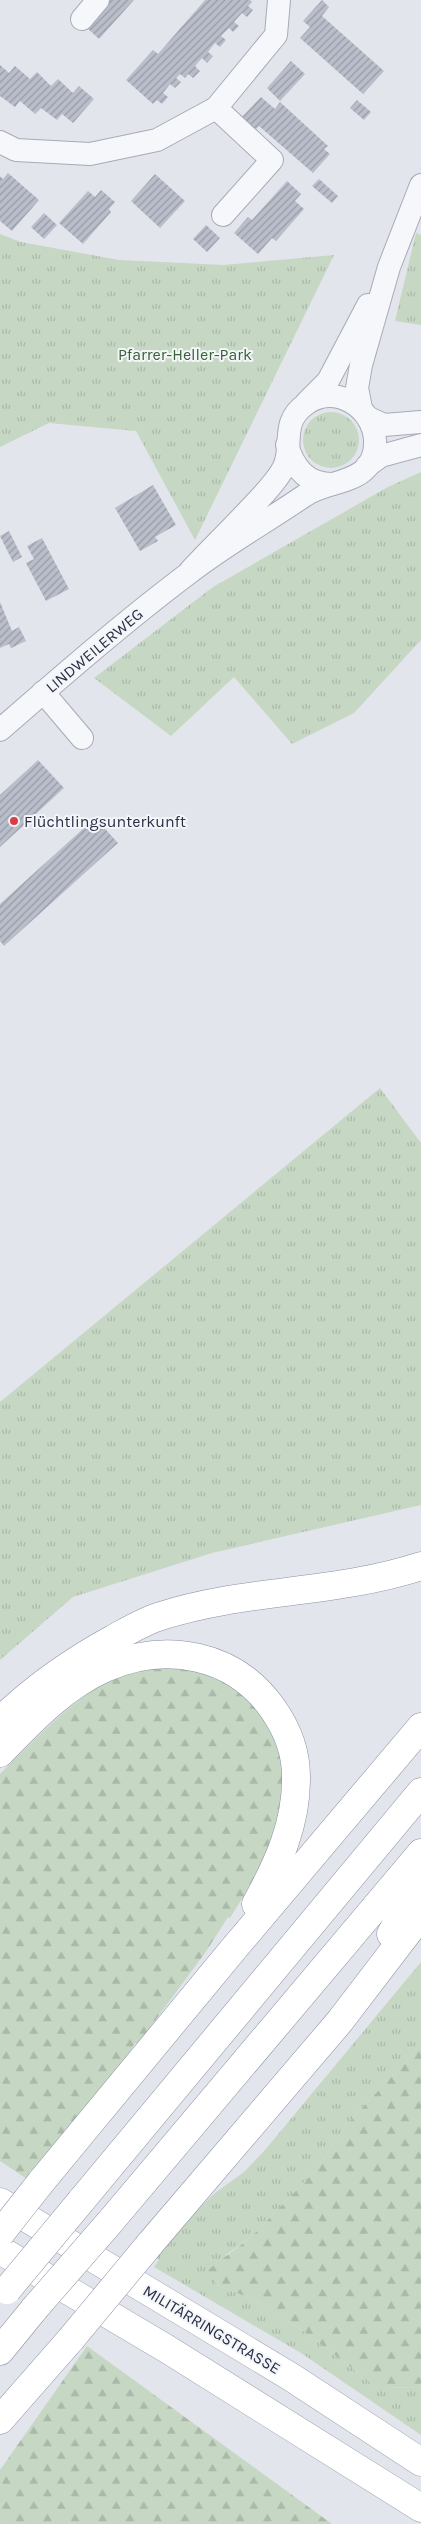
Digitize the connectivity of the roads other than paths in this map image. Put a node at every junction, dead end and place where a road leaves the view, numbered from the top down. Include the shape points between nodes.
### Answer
1 (98, 0) edge
2 (279, 0) edge
3 (82, 19) dead end
4 (216, 108) junction
5 (0, 142) edge
6 (421, 185) edge
7 (222, 215) dead end
8 (389, 267) junction
9 (307, 403) junction
10 (365, 413) junction
11 (421, 422) edge
12 (287, 445) junction
13 (421, 445) edge
14 (367, 466) junction
15 (336, 484) junction
16 (190, 571) junction
17 (43, 692) junction
18 (0, 730) edge
19 (82, 738) dead end
20 (421, 1566) edge
21 (0, 1720) edge
22 (421, 1727) edge
23 (0, 1753) edge
24 (421, 1792) edge
25 (421, 1853) edge
26 (421, 1878) edge
27 (421, 1915) edge
28 (421, 1942) edge
29 (231, 1952) junction
30 (340, 2022) junction
31 (0, 2202) edge
32 (0, 2234) edge
33 (0, 2250) edge
34 (4, 2294) edge
35 (0, 2351) edge
36 (0, 2420) edge
37 (421, 2462) edge
38 (421, 2508) edge

1 - 3 street
2 - 4 street via 276,35
4 - 5 street via 157,140 90,154 16,150
4 - 7 street via 272,160
6 - 8 street
8 - 9 street, LINDWEILERWEG via 328,381
8 - 10 street via 357,388
9 - 10 street via 322,397 338,397 350,400
9 - 12 street, LINDWEILERWEG via 295,414 288,429
10 - 11 street via 384,425
10 - 14 street via 375,442
12 - 15 street via 301,473 324,484
12 - 16 street, LINDWEILERWEG via 284,466 273,484
13 - 14 street, LINDWEILERWEG via 380,456
14 - 15 street, LINDWEILERWEG via 358,475
15 - 16 street, LINDWEILERWEG via 312,490
16 - 17 street, LINDWEILERWEG
17 - 18 street, LINDWEILERWEG
17 - 19 street
20 - 21 main road via 385,1577 221,1602 160,1616 78,1658 44,1681
22 - 29 main road
23 - 29 main road via 62,1695 105,1668 127,1660 158,1655 193,1656 218,1663 245,1678 267,1700 284,1728 294,1759 296,1784 290,1826 276,1867
24 - 34 main road, bridge
25 - 35 main road, bridge
26 - 30 main road
27 - 30 main road
28 - 30 main road via 392,1975
29 - 32 main road, bridge
30 - 36 main road, bridge
31 - 37 main road, MILITÄRRINGSTRASSE via 283,2372
33 - 38 main road

